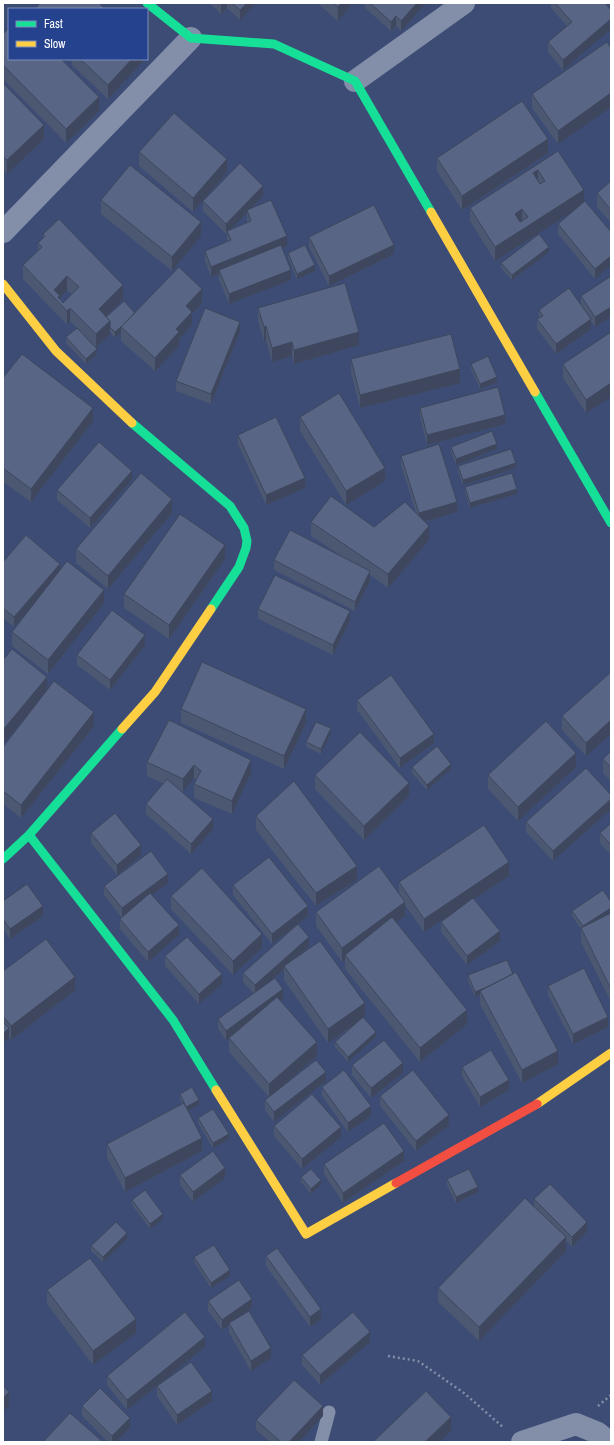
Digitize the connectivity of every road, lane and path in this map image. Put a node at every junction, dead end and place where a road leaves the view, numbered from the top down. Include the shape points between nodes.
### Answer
1 (147, 3) edge
2 (464, 3) edge
3 (191, 38) junction
4 (355, 81) junction
5 (3, 232) edge
6 (3, 284) edge
7 (611, 523) edge
8 (29, 835) junction
9 (5, 852) edge
10 (611, 1053) edge
11 (388, 1356) dead end
12 (328, 1412) dead end
13 (515, 1436) edge
14 (321, 1442) edge
15 (609, 1442) edge

1 - 3 street
2 - 4 street
3 - 4 street via 274,44
3 - 5 street
4 - 7 street
6 - 8 street via 56,351 121,414 230,506 248,535 246,551 239,567 155,692
8 - 9 street
8 - 10 street via 173,1020 306,1234 537,1104
11 - 13 path via 418,1361 464,1393
12 - 14 lane
13 - 15 street via 576,1424 598,1433

